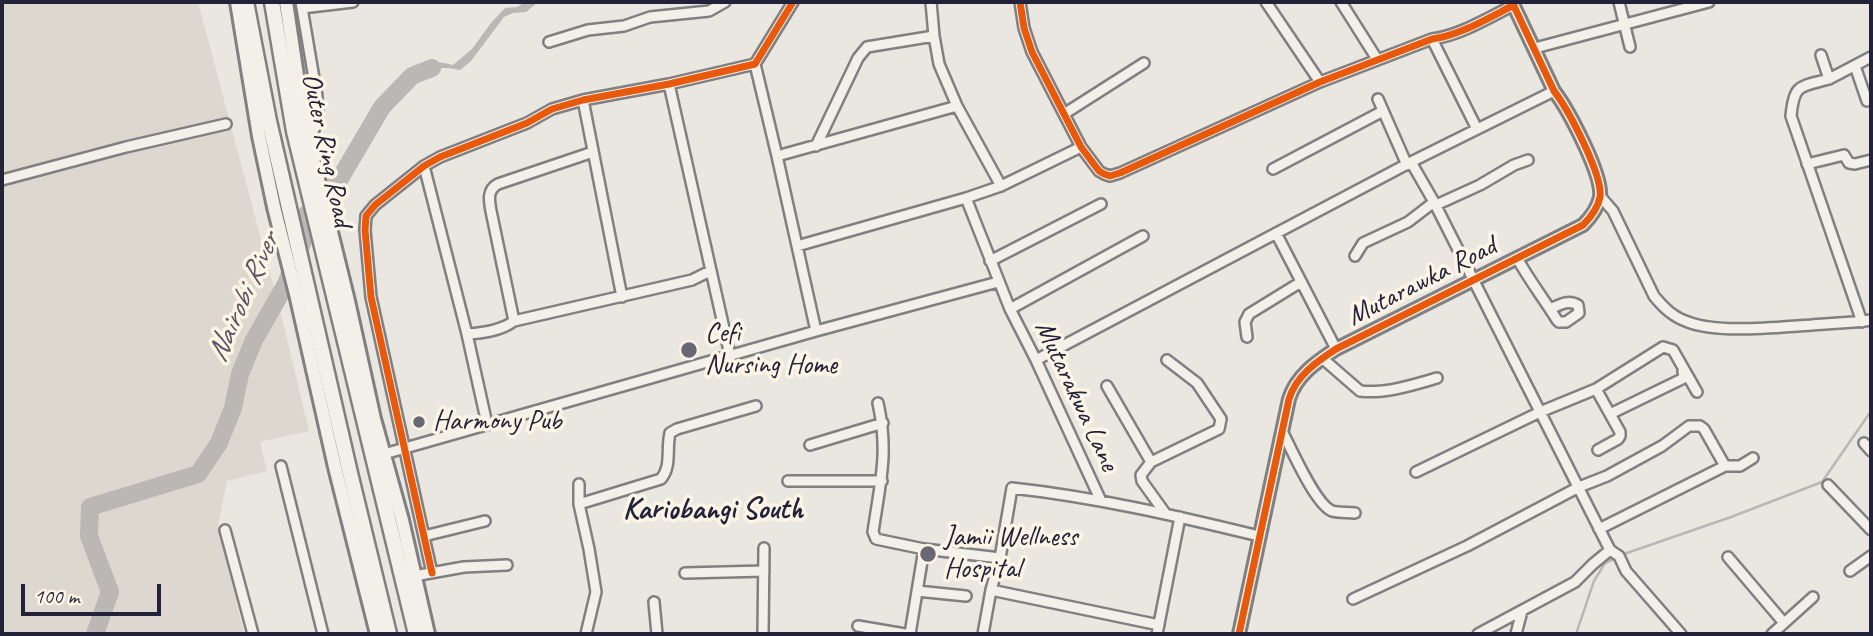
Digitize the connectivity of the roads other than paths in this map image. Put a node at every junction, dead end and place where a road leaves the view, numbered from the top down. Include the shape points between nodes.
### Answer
1 (237, 2) edge
2 (246, 2) edge
3 (272, 2) edge
4 (286, 2) edge
5 (353, 2) edge
6 (725, 2) edge
7 (793, 2) edge
8 (931, 2) edge
9 (1020, 2) edge
10 (1266, 2) edge
11 (1341, 2) edge
12 (1619, 2) edge
13 (1709, 2) edge
14 (1513, 3) edge
15 (302, 5) edge
16 (1625, 24) junction
17 (934, 36) junction
18 (1432, 39) junction
19 (548, 41) dead end
20 (1630, 47) dead end
21 (1535, 48) junction
22 (1821, 55) dead end
23 (1871, 57) edge
24 (1377, 59) junction
25 (1144, 63) dead end
26 (755, 64) junction
27 (1855, 66) junction
28 (1829, 79) junction
29 (1320, 82) junction
30 (669, 83) junction
31 (1554, 91) junction
32 (1378, 99) dead end
33 (583, 100) junction
34 (1867, 101) dead end
35 (957, 106) junction
36 (1383, 111) junction
37 (1064, 114) junction
38 (226, 124) dead end
39 (1477, 129) junction
40 (309, 139) junction
41 (816, 146) junction
42 (1081, 148) junction
43 (593, 152) junction
44 (778, 156) junction
45 (1528, 159) dead end
46 (1871, 160) edge
47 (1409, 164) junction
48 (1807, 164) junction
49 (424, 166) junction
50 (1273, 169) dead end
51 (2, 180) edge
52 (1001, 186) junction
53 (1600, 196) junction
54 (965, 198) junction
55 (1435, 203) junction
56 (1101, 204) dead end
57 (1276, 233) junction
58 (1143, 236) dead end
59 (797, 246) junction
60 (1356, 256) dead end
61 (1517, 258) junction
62 (990, 261) junction
63 (340, 265) junction
64 (710, 271) junction
65 (1473, 280) junction
66 (998, 282) junction
67 (1301, 282) junction
68 (622, 297) junction
69 (335, 298) junction
70 (1010, 309) junction
71 (1550, 309) dead end
72 (514, 321) junction
73 (1866, 321) edge
74 (816, 331) junction
75 (467, 334) junction
76 (1247, 337) dead end
77 (1336, 349) junction
78 (730, 355) junction
79 (1322, 358) junction
80 (1036, 360) junction
81 (1167, 360) dead end
82 (1683, 368) junction
83 (1437, 378) dead end
84 (1107, 386) dead end
85 (1596, 389) junction
86 (1697, 392) dead end
87 (878, 403) dead end
88 (755, 406) dead end
89 (1540, 412) junction
90 (1610, 414) junction
91 (883, 423) junction
92 (487, 424) junction
93 (1282, 430) junction
94 (335, 436) junction
95 (1864, 443) dead end
96 (810, 445) dead end
97 (404, 448) junction
98 (1598, 450) dead end
99 (1871, 451) edge
100 (384, 454) junction
101 (1753, 458) dead end
102 (1151, 463) junction
103 (1725, 466) junction
104 (281, 467) dead end
105 (1416, 472) dead end
106 (788, 481) dead end
107 (882, 481) junction
108 (579, 484) dead end
109 (1828, 485) dead end
110 (1579, 487) junction
111 (1101, 501) junction
112 (579, 504) junction
113 (1165, 513) junction
114 (1355, 513) dead end
115 (1180, 517) junction
116 (485, 521) dead end
117 (225, 530) dead end
118 (1599, 530) junction
119 (1871, 530) edge
120 (424, 536) junction
121 (1259, 536) junction
122 (393, 537) junction
123 (764, 548) dead end
124 (925, 549) junction
125 (1610, 551) junction
126 (1871, 556) edge
127 (1728, 557) dead end
128 (1000, 558) junction
129 (507, 565) dead end
130 (764, 571) junction
131 (1850, 571) dead end
132 (432, 573) junction
133 (685, 573) dead end
134 (414, 576) junction
135 (991, 590) junction
136 (918, 591) junction
137 (965, 596) dead end
138 (1813, 597) dead end
139 (1353, 599) dead end
140 (654, 602) dead end
141 (1522, 611) junction
142 (1784, 623) junction
143 (858, 626) dead end
144 (1158, 629) edge
145 (253, 634) edge
146 (323, 634) edge
147 (377, 634) edge
148 (389, 634) edge
149 (416, 634) edge
150 (428, 634) edge
151 (586, 634) edge
152 (657, 634) edge
153 (764, 634) edge
154 (908, 634) edge
155 (983, 634) edge
156 (1239, 634) edge
157 (1478, 634) edge
158 (1516, 634) edge
159 (1681, 634) edge
160 (1772, 634) edge

1 - 94 main road, Outer Ring Road via 259,136
2 - 94 main road, Outer Ring Road
3 - 69 main road, Outer Ring Road via 289,108
4 - 40 main road, Outer Ring Road
5 - 15 street
6 - 19 street via 709,11 650,17
7 - 26 street
8 - 17 street
9 - 37 street via 1027,41
10 - 29 street
11 - 24 street
12 - 16 street
13 - 16 street
14 - 18 street via 1477,23
14 - 21 street
15 - 40 street via 317,106 317,124
16 - 20 street
16 - 21 street
17 - 35 street via 939,64
17 - 41 street via 866,47
18 - 24 street
18 - 39 street
21 - 31 street
22 - 28 street
23 - 27 street
24 - 29 street
25 - 37 street
26 - 30 street
26 - 44 street
27 - 28 street
27 - 34 street
28 - 48 street via 1802,87 1793,98 1791,116
29 - 42 street via 1115,175 1100,171
30 - 33 street
30 - 64 street
31 - 39 street
31 - 53 street via 1581,139
32 - 36 street
33 - 43 street
33 - 49 street via 552,108
35 - 41 street
35 - 52 street
36 - 47 street
36 - 50 street
37 - 42 street
38 - 51 street
39 - 47 street
40 - 63 main road, Outer Ring Road
41 - 44 street
42 - 52 street
43 - 68 street
43 - 72 street via 491,189 491,211
44 - 59 street
45 - 55 street via 1480,186
46 - 48 street via 1849,163 1844,155
47 - 55 street
47 - 57 street
48 - 73 street
49 - 75 street
49 - 97 street via 375,205 366,216 365,230 372,297
52 - 54 street
53 - 61 street, Mutarawka Road via 1583,225
53 - 73 street via 1613,211 1654,296 1677,318 1719,329
54 - 59 street
54 - 62 street, Mutarakwa Lane
55 - 60 street via 1363,243
55 - 65 street
56 - 62 street
57 - 67 street
57 - 80 street
58 - 70 street
59 - 74 street
61 - 65 street, Mutarawka Road
61 - 71 street
62 - 66 street, Mutarakwa Lane
63 - 69 main road
63 - 100 main road, Outer Ring Road
64 - 68 street via 692,280
64 - 78 street
65 - 77 street, Mutarawka Road
65 - 89 street
66 - 70 street, Mutarakwa Lane
66 - 74 street
67 - 76 street via 1248,314
67 - 77 street
68 - 72 street
69 - 122 main road, Outer Ring Road
70 - 80 street, Mutarakwa Lane
72 - 75 street via 491,331
74 - 78 street
75 - 92 street
77 - 79 street, Mutarawka Road
78 - 92 street
79 - 83 street via 1360,391 1388,390
79 - 93 street, Mutarawka Road via 1299,378 1291,392
80 - 111 street, Mutarakwa Lane
81 - 102 street via 1202,388 1221,425
82 - 85 street via 1672,350 1663,347
82 - 86 street
82 - 90 street via 1684,378
84 - 102 street
85 - 89 street
85 - 90 street
87 - 91 street
88 - 112 street via 670,433 667,468 661,480
89 - 105 street
89 - 110 street
90 - 98 street via 1620,436
91 - 96 street
91 - 107 street
92 - 97 street
93 - 114 street via 1324,504 1335,512
93 - 121 street, Mutarawka Road
94 - 147 main road, Outer Ring Road
94 - 148 main road, Outer Ring Road
95 - 99 street
97 - 100 street
97 - 120 street
100 - 134 main road, Outer Ring Road
101 - 103 street via 1740,466
102 - 113 street via 1141,478
103 - 110 street via 1704,429 1689,426 1662,446
103 - 118 street
104 - 146 street
106 - 107 street
107 - 124 street via 874,535 880,541
108 - 112 street
109 - 119 street
110 - 118 street
110 - 139 street
111 - 113 street, Mutarakwa Lane
111 - 128 street via 1012,488
112 - 151 street via 596,593
113 - 115 street, Mutarakwa Lane
115 - 121 street, Mutarakwa Lane
115 - 144 street
116 - 120 street
117 - 145 street
118 - 125 street
120 - 132 street
121 - 156 street, Mutarawka Road
122 - 134 main road
122 - 149 main road, Outer Ring Road
123 - 130 street
124 - 128 street
124 - 136 street
125 - 141 street via 1575,582
125 - 159 street via 1619,556
126 - 131 street
127 - 142 street
128 - 135 street
129 - 132 street
130 - 133 street
130 - 153 street
132 - 134 street
134 - 150 main road
135 - 144 street
135 - 155 street
136 - 137 street
136 - 154 street
138 - 142 street
140 - 152 street
141 - 157 street
141 - 158 street
142 - 160 street
143 - 154 street

